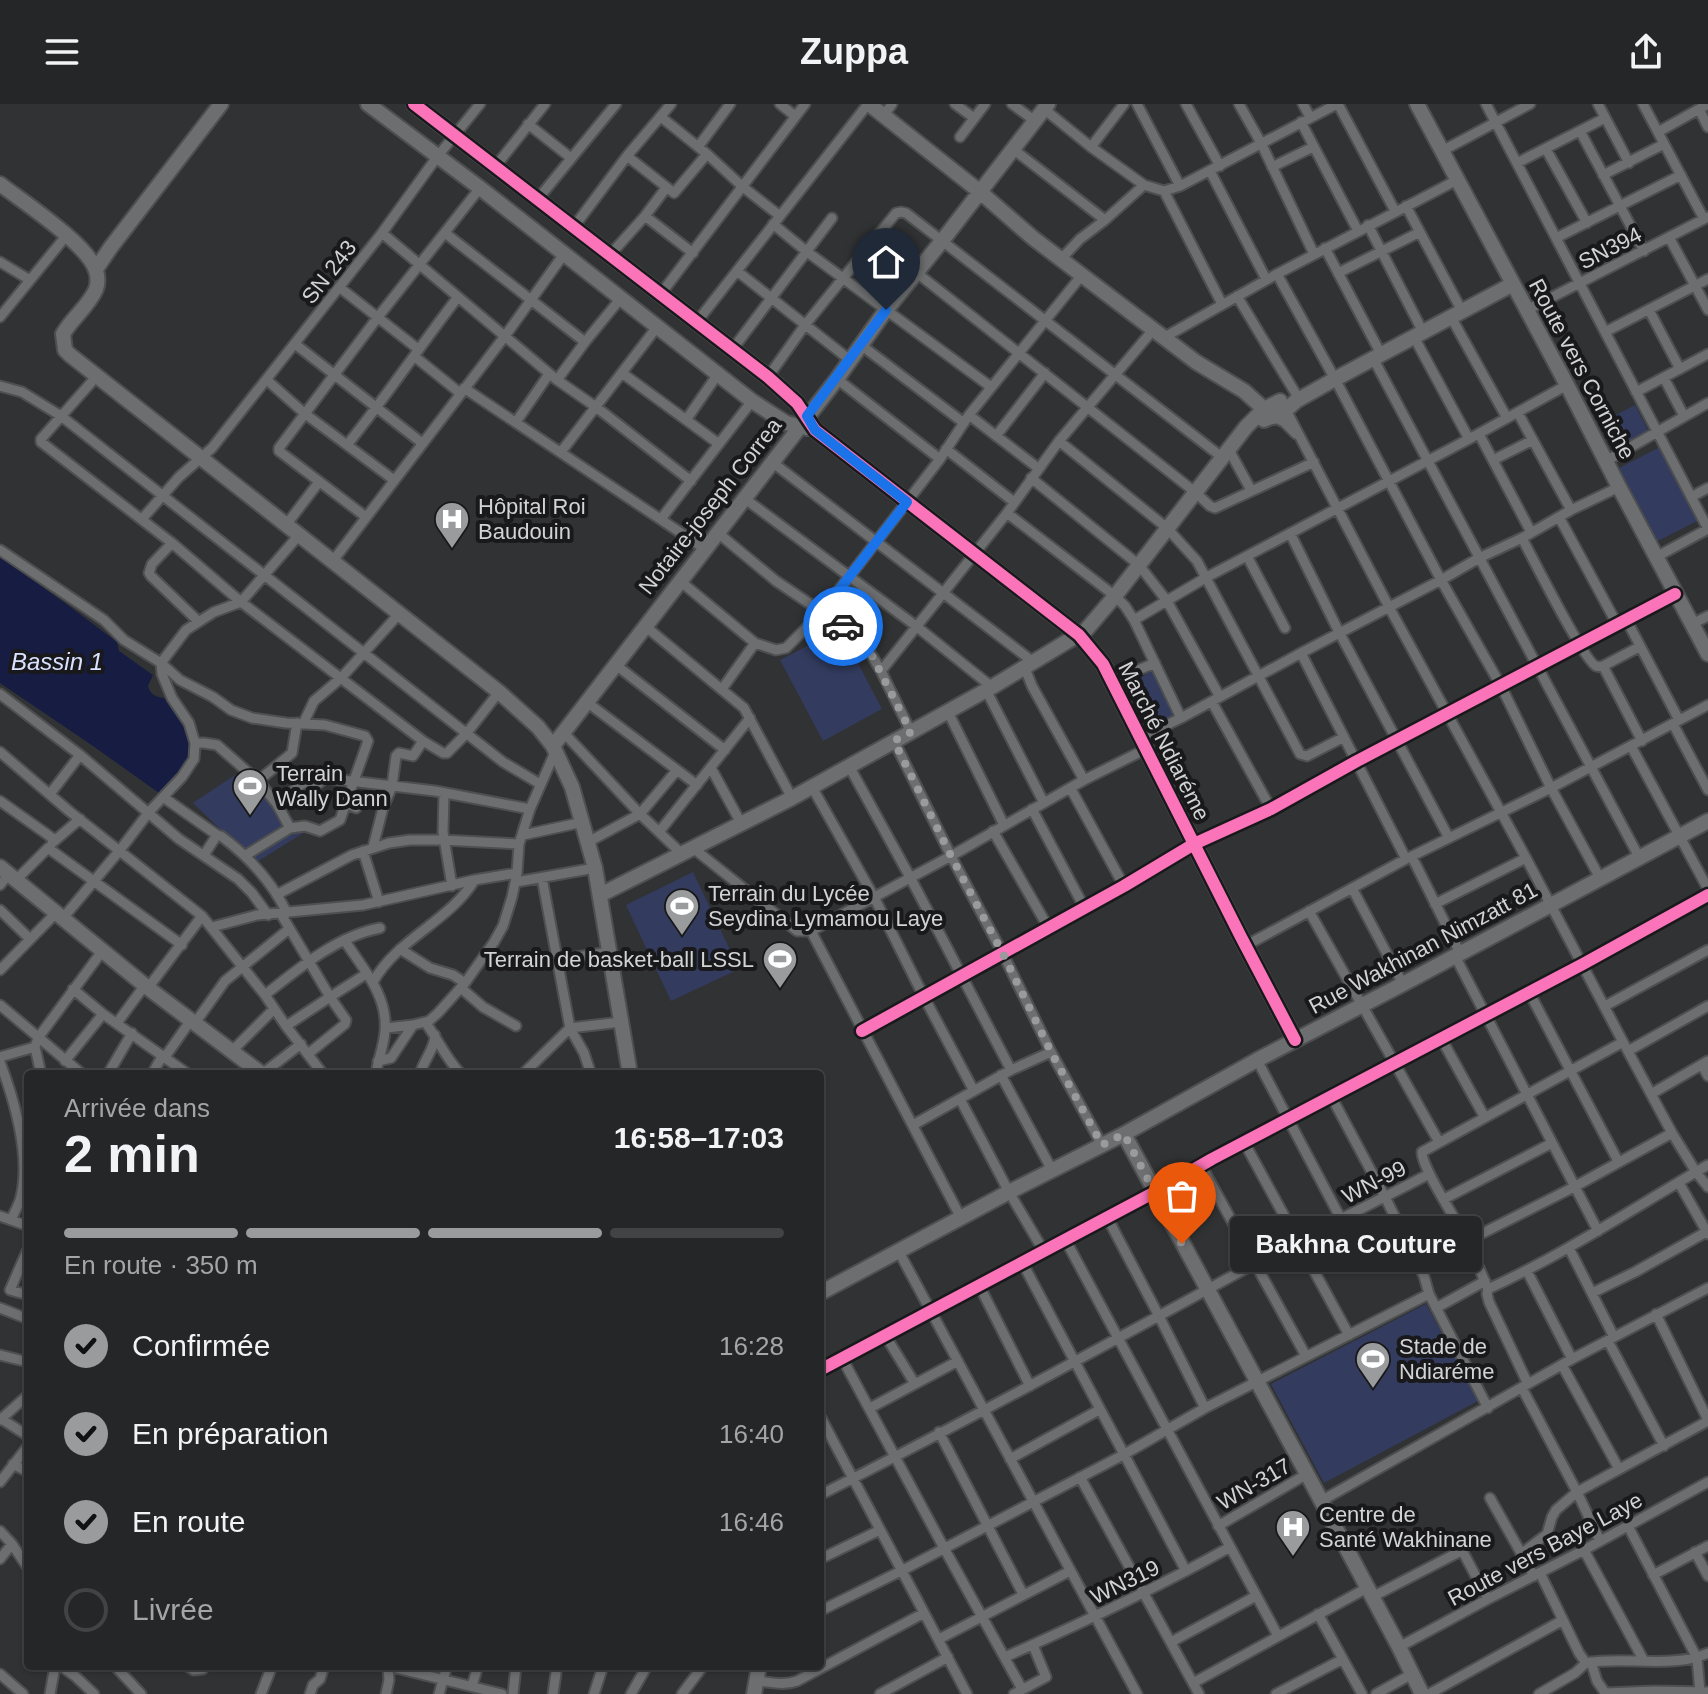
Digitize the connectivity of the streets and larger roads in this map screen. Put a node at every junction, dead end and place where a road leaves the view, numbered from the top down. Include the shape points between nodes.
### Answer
1 (221, 104) edge
2 (368, 104) edge
3 (414, 104) edge
4 (480, 104) edge
5 (545, 104) edge
6 (616, 104) edge
7 (671, 104) edge
8 (730, 104) edge
9 (780, 104) edge
10 (805, 104) edge
11 (869, 104) edge
12 (955, 104) edge
13 (985, 104) edge
14 (1012, 104) edge
15 (1124, 104) edge
16 (1137, 104) edge
17 (1186, 104) edge
18 (1239, 104) edge
19 (1303, 104) edge
20 (1338, 104) edge
21 (1417, 104) edge
22 (1486, 104) edge
23 (1530, 104) edge
24 (1598, 104) edge
25 (1643, 104) edge
26 (1703, 106) edge
27 (888, 109) edge
28 (1042, 111) edge
29 (795, 116) junction
30 (661, 117) junction
31 (974, 118) junction
32 (1605, 118) junction
33 (1306, 120) junction
34 (1496, 122) junction
35 (528, 124) junction
36 (1708, 127) edge
37 (1580, 131) junction
38 (1658, 132) junction
39 (454, 136) junction
40 (960, 137) dead end
41 (1261, 143) junction
42 (1664, 144) junction
43 (698, 147) junction
44 (1091, 147) junction
45 (1313, 147) junction
46 (1013, 149) junction
47 (1546, 149) junction
48 (1442, 151) junction
49 (707, 154) junction
50 (627, 156) junction
51 (437, 157) junction
52 (571, 158) junction
53 (1517, 163) junction
54 (1629, 163) junction
55 (495, 167) junction
56 (1272, 167) junction
57 (1215, 169) junction
58 (1603, 175) junction
59 (1681, 175) junction
60 (1457, 180) junction
61 (0, 184) edge
62 (1144, 185) junction
63 (1180, 186) junction
64 (743, 187) junction
65 (480, 188) junction
66 (666, 188) junction
67 (979, 191) junction
68 (1164, 191) junction
69 (537, 200) junction
70 (1406, 206) junction
71 (1620, 207) junction
72 (1395, 211) junction
73 (556, 215) junction
74 (645, 216) junction
75 (832, 218) dead end
76 (1706, 218) edge
77 (777, 220) junction
78 (1105, 220) junction
79 (1587, 223) junction
80 (1368, 225) junction
81 (573, 228) junction
82 (1358, 231) junction
83 (1420, 232) junction
84 (382, 233) junction
85 (445, 233) junction
86 (541, 235) junction
87 (66, 236) junction
88 (1669, 237) junction
89 (1556, 238) junction
90 (942, 241) junction
91 (111, 247) junction
92 (1325, 248) junction
93 (80, 249) junction
94 (1381, 250) junction
95 (806, 251) junction
96 (1644, 251) junction
97 (693, 253) junction
98 (564, 254) junction
99 (1314, 254) junction
100 (609, 256) junction
101 (1061, 259) junction
102 (0, 262) edge
103 (419, 265) junction
104 (96, 269) junction
105 (737, 271) junction
106 (917, 273) junction
107 (1338, 273) junction
108 (1277, 274) junction
109 (1082, 275) junction
110 (843, 278) junction
111 (1266, 279) junction
112 (1708, 279) edge
113 (30, 280) junction
114 (1513, 284) junction
115 (1580, 284) junction
116 (1695, 286) junction
117 (339, 287) junction
118 (660, 295) junction
119 (1237, 296) junction
120 (458, 297) junction
121 (621, 298) junction
122 (771, 299) junction
123 (531, 300) junction
124 (1222, 304) junction
125 (886, 310) junction
126 (1527, 310) junction
127 (1649, 310) junction
128 (1708, 310) edge
129 (1456, 314) junction
130 (0, 317) edge
131 (378, 317) junction
132 (1045, 319) junction
133 (696, 323) junction
134 (805, 325) junction
135 (657, 327) junction
136 (1605, 332) junction
137 (1158, 334) junction
138 (1419, 334) junction
139 (505, 336) junction
140 (585, 342) junction
141 (295, 344) junction
142 (861, 345) junction
143 (732, 350) junction
144 (416, 352) junction
145 (1018, 352) junction
146 (1708, 354) edge
147 (1377, 356) junction
148 (850, 360) junction
149 (1680, 369) junction
150 (622, 373) junction
151 (1045, 373) junction
152 (718, 374) junction
153 (1115, 374) junction
154 (334, 375) junction
155 (96, 377) junction
156 (553, 377) junction
157 (768, 377) junction
158 (1664, 378) junction
159 (837, 379) junction
160 (1335, 379) junction
161 (267, 380) junction
162 (1567, 385) junction
163 (0, 386) edge
164 (780, 387) junction
165 (991, 387) junction
166 (462, 391) junction
167 (1636, 392) junction
168 (1706, 404) edge
169 (758, 405) junction
170 (1283, 406) junction
171 (596, 407) junction
172 (1088, 407) junction
173 (377, 408) junction
174 (304, 413) junction
175 (1518, 413) junction
176 (61, 416) junction
177 (1684, 416) junction
178 (1708, 416) edge
179 (1507, 418) junction
180 (967, 419) junction
181 (686, 420) junction
182 (803, 421) junction
183 (516, 422) junction
184 (1657, 432) junction
185 (996, 436) junction
186 (1474, 436) junction
187 (1302, 439) junction
188 (1533, 440) junction
189 (1059, 441) junction
190 (422, 443) junction
191 (719, 444) junction
192 (347, 445) junction
193 (946, 449) junction
194 (561, 452) junction
195 (1226, 454) junction
196 (200, 458) junction
197 (940, 459) junction
198 (1429, 459) junction
199 (1493, 460) junction
200 (1606, 461) junction
201 (772, 462) junction
202 (1314, 462) junction
203 (1038, 468) junction
204 (1031, 478) junction
205 (394, 480) junction
206 (691, 481) junction
207 (1389, 481) junction
208 (319, 482) junction
209 (1619, 487) junction
210 (1708, 488) edge
211 (1251, 490) junction
212 (1195, 492) junction
213 (162, 496) junction
214 (1691, 497) junction
215 (744, 498) junction
216 (907, 502) junction
217 (1014, 502) junction
218 (1337, 509) junction
219 (1571, 510) junction
220 (1007, 513) junction
221 (366, 517) junction
222 (1559, 517) junction
223 (142, 519) junction
224 (661, 519) junction
225 (286, 525) junction
226 (1167, 528) junction
227 (1708, 529) edge
228 (1531, 532) junction
229 (718, 533) junction
230 (1290, 533) junction
231 (299, 535) junction
232 (1522, 538) junction
233 (876, 542) junction
234 (172, 543) junction
235 (705, 549) junction
236 (0, 550) edge
237 (975, 554) junction
238 (1247, 556) junction
239 (1656, 557) junction
240 (1479, 558) junction
241 (332, 562) junction
242 (1139, 565) junction
243 (263, 575) junction
244 (850, 577) junction
245 (1207, 577) junction
246 (1441, 580) junction
247 (680, 581) junction
248 (1675, 594) junction
249 (943, 595) junction
250 (1115, 596) junction
251 (1167, 601) junction
252 (241, 602) junction
253 (1389, 607) junction
254 (822, 612) junction
255 (399, 614) junction
256 (1708, 616) edge
257 (1134, 620) junction
258 (198, 621) junction
259 (1621, 622) junction
260 (1692, 624) junction
261 (645, 626) junction
262 (916, 626) junction
263 (1285, 628) dead end
264 (1339, 632) junction
265 (1079, 635) junction
266 (755, 643) junction
267 (1580, 645) junction
268 (1639, 647) junction
269 (1301, 653) junction
270 (364, 654) junction
271 (1708, 654) edge
272 (161, 663) junction
273 (1155, 663) junction
274 (1028, 664) junction
275 (616, 665) junction
276 (1603, 666) junction
277 (1539, 667) junction
278 (881, 671) junction
279 (1259, 675) junction
280 (341, 678) junction
281 (1112, 681) junction
282 (1501, 686) junction
283 (989, 688) junction
284 (722, 689) junction
285 (499, 692) junction
286 (0, 694) edge
287 (1216, 699) junction
288 (588, 703) junction
289 (1708, 705) edge
290 (948, 712) junction
291 (1448, 714) junction
292 (750, 718) junction
293 (1181, 718) junction
294 (1676, 722) junction
295 (300, 724) junction
296 (911, 732) junction
297 (564, 733) junction
298 (466, 734) junction
299 (1344, 737) junction
300 (423, 741) junction
301 (894, 741) junction
302 (1397, 741) junction
303 (1642, 741) junction
304 (195, 743) junction
305 (1143, 744) junction
306 (1631, 746) junction
307 (554, 748) junction
308 (725, 750) junction
309 (0, 752) edge
310 (80, 755) junction
311 (1357, 761) junction
312 (849, 766) junction
313 (1590, 767) junction
314 (711, 768) junction
315 (677, 770) junction
316 (1084, 780) junction
317 (258, 781) junction
318 (353, 782) junction
319 (540, 784) junction
320 (697, 785) junction
321 (392, 786) junction
322 (812, 787) junction
323 (1551, 788) junction
324 (1071, 789) junction
325 (1708, 790) edge
326 (444, 793) junction
327 (50, 794) junction
328 (163, 797) junction
329 (792, 798) junction
330 (0, 801) edge
331 (1044, 803) junction
332 (277, 804) junction
333 (530, 809) junction
334 (1032, 809) junction
335 (1271, 809) junction
336 (149, 812) junction
337 (1501, 813) junction
338 (640, 814) junction
339 (80, 819) junction
340 (1708, 821) edge
341 (583, 822) junction
342 (741, 823) junction
343 (1004, 825) junction
344 (290, 828) junction
345 (993, 831) junction
346 (659, 832) junction
347 (217, 835) junction
348 (1680, 835) junction
349 (1449, 838) junction
350 (443, 840) junction
351 (521, 840) junction
352 (588, 842) junction
353 (52, 844) junction
354 (1194, 844) junction
355 (373, 847) junction
356 (120, 850) junction
357 (363, 851) junction
358 (687, 851) junction
359 (204, 855) junction
360 (246, 855) junction
361 (951, 856) junction
362 (1639, 857) junction
363 (1409, 858) junction
364 (1526, 858) junction
365 (595, 868) junction
366 (6, 876) edge
367 (910, 877) junction
368 (516, 878) junction
369 (542, 878) junction
370 (1600, 878) junction
371 (474, 880) junction
372 (94, 882) junction
373 (452, 886) junction
374 (1124, 886) junction
375 (1352, 888) junction
376 (1708, 892) edge
377 (278, 894) junction
378 (600, 895) junction
379 (874, 897) junction
380 (379, 902) junction
381 (1435, 904) junction
382 (1551, 905) junction
383 (1084, 907) junction
384 (0, 910) edge
385 (1309, 911) junction
386 (284, 913) junction
387 (268, 915) junction
388 (60, 916) junction
389 (202, 916) junction
390 (212, 927) junction
391 (1048, 927) junction
392 (380, 928) dead end
393 (289, 929) junction
394 (811, 931) junction
395 (30, 939) junction
396 (345, 941) junction
397 (182, 945) junction
398 (1245, 946) junction
399 (400, 949) junction
400 (103, 950) junction
401 (1708, 950) edge
402 (609, 952) junction
403 (1003, 954) junction
404 (1458, 954) junction
405 (308, 960) junction
406 (557, 960) junction
407 (1583, 964) junction
408 (242, 967) junction
409 (0, 970) edge
410 (962, 976) junction
411 (369, 978) junction
412 (1403, 984) junction
413 (463, 985) junction
414 (147, 986) junction
415 (73, 989) junction
416 (1529, 992) junction
417 (265, 995) junction
418 (330, 997) junction
419 (924, 997) junction
420 (0, 1005) edge
421 (1363, 1005) junction
422 (1605, 1006) junction
423 (1708, 1006) edge
424 (274, 1009) junction
425 (103, 1014) junction
426 (1486, 1014) junction
427 (193, 1022) junction
428 (425, 1022) junction
429 (621, 1022) junction
430 (117, 1023) junction
431 (413, 1025) junction
432 (286, 1026) junction
433 (516, 1026) dead end
434 (386, 1028) junction
435 (570, 1028) junction
436 (862, 1031) junction
437 (132, 1033) junction
438 (435, 1035) junction
439 (1441, 1038) junction
440 (1295, 1040) junction
441 (36, 1042) junction
442 (301, 1044) junction
443 (1626, 1047) junction
444 (232, 1051) junction
445 (1051, 1052) junction
446 (308, 1054) junction
447 (164, 1056) junction
448 (0, 1060) edge
449 (1257, 1060) junction
450 (65, 1061) junction
451 (378, 1061) junction
452 (1395, 1063) junction
453 (1705, 1063) edge
454 (40, 1070) edge
455 (77, 1070) edge
456 (110, 1070) edge
457 (155, 1070) edge
458 (183, 1070) edge
459 (257, 1070) edge
460 (267, 1070) edge
461 (320, 1070) edge
462 (377, 1070) edge
463 (421, 1070) edge
464 (457, 1070) edge
465 (527, 1070) edge
466 (590, 1070) edge
467 (629, 1070) edge
468 (1571, 1071) junction
469 (1006, 1072) junction
470 (1708, 1076) edge
471 (974, 1091) junction
472 (1528, 1093) junction
473 (1651, 1094) junction
474 (1331, 1096) junction
475 (960, 1099) junction
476 (1484, 1116) junction
477 (1288, 1119) junction
478 (913, 1125) junction
479 (1672, 1133) junction
480 (1124, 1134) junction
481 (1244, 1142) junction
482 (1439, 1142) junction
483 (1552, 1143) junction
484 (1102, 1145) junction
485 (1618, 1161) junction
486 (1201, 1165) junction
487 (1708, 1165) edge
488 (1052, 1170) junction
489 (1696, 1172) junction
490 (1429, 1174) junction
491 (1679, 1183) junction
492 (1574, 1187) junction
493 (1708, 1187) edge
494 (1009, 1192) junction
495 (1155, 1192) junction
496 (1385, 1197) junction
497 (1444, 1199) junction
498 (0, 1216) edge
499 (1107, 1217) junction
500 (961, 1218) junction
501 (1341, 1219) junction
502 (11, 1220) junction
503 (24, 1225) edge
504 (1598, 1231) junction
505 (1708, 1232) edge
506 (1065, 1239) junction
507 (1297, 1241) junction
508 (1467, 1241) junction
509 (1569, 1248) junction
510 (1043, 1250) junction
511 (899, 1252) junction
512 (24, 1258) edge
513 (1022, 1262) junction
514 (1254, 1265) junction
515 (1527, 1271) junction
516 (979, 1285) junction
517 (1487, 1285) junction
518 (824, 1291) edge
519 (1208, 1291) junction
520 (1707, 1292) edge
521 (1592, 1293) junction
522 (24, 1294) edge
523 (1429, 1294) junction
524 (0, 1308) edge
525 (1436, 1308) junction
526 (931, 1311) junction
527 (1656, 1314) junction
528 (1159, 1316) junction
529 (24, 1317) edge
530 (885, 1335) junction
531 (1349, 1335) junction
532 (1611, 1339) junction
533 (1118, 1340) junction
534 (0, 1355) edge
535 (1306, 1356) junction
536 (842, 1358) junction
537 (1572, 1359) junction
538 (24, 1361) edge
539 (958, 1361) junction
540 (1075, 1362) junction
541 (1562, 1365) junction
542 (824, 1368) edge
543 (1257, 1382) junction
544 (915, 1384) junction
545 (1030, 1386) junction
546 (1525, 1386) junction
547 (24, 1398) edge
548 (870, 1408) junction
549 (1205, 1408) junction
550 (1488, 1408) junction
551 (984, 1410) junction
552 (1099, 1410) junction
553 (0, 1419) edge
554 (1708, 1420) edge
555 (824, 1424) edge
556 (1167, 1431) junction
557 (939, 1432) junction
558 (24, 1434) edge
559 (1664, 1446) junction
560 (24, 1451) edge
561 (1123, 1455) junction
562 (894, 1456) junction
563 (1010, 1459) junction
564 (13, 1464) junction
565 (1619, 1469) junction
566 (24, 1470) edge
567 (1307, 1474) junction
568 (1080, 1477) junction
569 (852, 1478) junction
570 (0, 1482) edge
571 (1708, 1482) edge
572 (1577, 1492) junction
573 (824, 1493) edge
574 (1490, 1498) dead end
575 (1321, 1501) junction
576 (1034, 1502) junction
577 (1218, 1526) junction
578 (1628, 1526) junction
579 (987, 1527) junction
580 (880, 1530) junction
581 (0, 1531) edge
582 (1600, 1541) junction
583 (12, 1544) junction
584 (1708, 1546) edge
585 (1230, 1547) junction
586 (944, 1548) junction
587 (1584, 1550) junction
588 (1695, 1552) junction
589 (1521, 1554) junction
590 (824, 1557) edge
591 (0, 1559) edge
592 (24, 1562) edge
593 (901, 1571) junction
594 (1070, 1571) junction
595 (1186, 1571) junction
596 (1537, 1575) junction
597 (1653, 1575) junction
598 (1708, 1576) edge
599 (1369, 1592) junction
600 (1143, 1593) junction
601 (1023, 1594) junction
602 (1256, 1596) junction
603 (1488, 1599) junction
604 (824, 1609) edge
605 (924, 1613) junction
606 (1318, 1614) junction
607 (1095, 1616) junction
608 (982, 1617) junction
609 (1563, 1620) junction
610 (1278, 1636) junction
611 (939, 1639) junction
612 (1171, 1642) junction
613 (1033, 1645) junction
614 (1399, 1647) junction
615 (1708, 1653) edge
616 (948, 1657) junction
617 (1005, 1657) junction
618 (1697, 1658) junction
619 (1343, 1659) junction
620 (1644, 1661) junction
621 (1589, 1662) junction
622 (824, 1667) edge
623 (62, 1670) edge
624 (66, 1670) edge
625 (119, 1670) edge
626 (270, 1670) edge
627 (323, 1670) edge
628 (388, 1670) edge
629 (406, 1670) edge
630 (446, 1670) edge
631 (477, 1670) edge
632 (516, 1670) edge
633 (556, 1670) edge
634 (602, 1670) edge
635 (645, 1670) edge
636 (700, 1670) edge
637 (818, 1670) edge
638 (0, 1674) edge
639 (1412, 1674) junction
640 (443, 1678) junction
641 (756, 1680) edge
642 (10, 1683) junction
643 (1193, 1683) junction
644 (472, 1686) junction
645 (779, 1689) edge
646 (1018, 1692) edge
647 (1545, 1692) edge
648 (1654, 1692) edge
649 (1706, 1693) edge
650 (5, 1694) edge
651 (23, 1694) edge
652 (50, 1694) edge
653 (94, 1694) edge
654 (141, 1694) edge
655 (261, 1694) edge
656 (310, 1694) edge
657 (386, 1694) edge
658 (439, 1694) edge
659 (499, 1694) edge
660 (513, 1694) edge
661 (553, 1694) edge
662 (594, 1694) edge
663 (631, 1694) edge
664 (682, 1694) edge
665 (880, 1694) edge
666 (967, 1694) edge
667 (1137, 1694) edge
668 (1199, 1694) edge
669 (1276, 1694) edge
670 (1362, 1694) edge
671 (1376, 1694) edge
672 (1422, 1694) edge
673 (1429, 1694) edge
674 (1606, 1694) edge

1 - 91 street
2 - 51 street
3 - 39 street
4 - 39 street, SN 243
5 - 35 street
6 - 52 street
7 - 30 street
8 - 43 street
9 - 29 street
10 - 29 street
11 - 27 street
11 - 77 street
12 - 31 street
13 - 31 street
14 - 28 street
15 - 44 street
16 - 63 street
17 - 57 street
18 - 41 street
19 - 33 street
20 - 33 street
20 - 72 street
21 - 48 street, Route vers Corniche
22 - 34 street
23 - 34 street
24 - 32 street
25 - 38 street
26 - 36 street
26 - 38 street
27 - 67 street
28 - 44 street
28 - 46 street, Notaire-joseph Correa
29 - 64 street
30 - 43 street
30 - 50 street
31 - 40 street
32 - 37 street
32 - 54 street
33 - 41 street
33 - 45 street
34 - 48 street
34 - 53 street
35 - 52 street
35 - 55 street
37 - 47 street
37 - 58 street
38 - 42 street
39 - 51 street, SN 243
39 - 55 street
41 - 56 street
41 - 57 street
42 - 54 street
42 - 59 street
43 - 49 street
44 - 62 street
45 - 56 street
45 - 82 street
46 - 67 street, Notaire-joseph Correa
46 - 78 street
47 - 53 street
47 - 79 street
48 - 60 street, Route vers Corniche
49 - 64 street
49 - 66 street via 675,193
50 - 66 street
50 - 81 street
51 - 65 street
51 - 84 street, SN 243
52 - 69 street
53 - 89 street
54 - 58 street
55 - 69 street
56 - 99 street
57 - 63 street
57 - 111 street
58 - 71 street
59 - 71 street
59 - 76 street
60 - 70 street
60 - 114 street, Route vers Corniche
61 - 87 street
62 - 68 street
62 - 78 street
63 - 68 street
64 - 77 street
64 - 97 street
65 - 85 street
65 - 86 street
66 - 74 street
67 - 90 street, Notaire-joseph Correa
67 - 101 street
68 - 124 street
69 - 73 street
70 - 72 street
70 - 83 street
71 - 79 street
71 - 96 street
72 - 80 street
73 - 81 street
73 - 86 street
74 - 97 street
74 - 100 street
75 - 95 street
76 - 88 street, SN394
77 - 95 street
77 - 105 street
78 - 101 street
79 - 89 street
80 - 82 street
80 - 94 street
81 - 100 street
82 - 92 street
83 - 94 street
83 - 129 street
84 - 103 street
84 - 117 street, SN 243
85 - 103 street
85 - 123 street
86 - 98 street
87 - 93 street
87 - 113 street
88 - 96 street, SN394
88 - 116 street
89 - 115 street
90 - 106 street, Notaire-joseph Correa
90 - 110 street via 906,213 896,213
90 - 132 street
91 - 93 street
91 - 104 street
92 - 99 street
92 - 107 street
93 - 104 street
94 - 107 street
94 - 138 street
95 - 110 street
95 - 122 street
96 - 115 street, SN394
97 - 118 street
98 - 121 street
98 - 123 street
99 - 108 street
100 - 118 street
101 - 109 street
102 - 113 street
103 - 120 street
103 - 131 street
104 - 155 street via 96,289 63,334 65,350
105 - 122 street
105 - 133 street
106 - 125 street, Notaire-joseph Correa
106 - 145 street
107 - 147 street
108 - 111 street
108 - 160 street
109 - 132 street
109 - 137 street
110 - 125 street
110 - 134 street
111 - 119 street
112 - 116 street
113 - 130 street
114 - 126 street, Route vers Corniche
114 - 129 street
115 - 126 street, SN394
115 - 136 street
116 - 127 street
116 - 128 street
117 - 131 street
117 - 141 street, SN 243
118 - 133 street
119 - 124 street
119 - 170 street
120 - 139 street
120 - 144 street
121 - 135 street
121 - 140 street
122 - 134 street
122 - 143 street
123 - 139 street
123 - 140 street
124 - 137 street
125 - 142 street, Notaire-joseph Correa
125 - 165 street
126 - 162 street, Route vers Corniche
127 - 136 street
127 - 149 street
129 - 138 street
129 - 179 street
131 - 144 street
131 - 154 street
132 - 145 street
132 - 153 street
133 - 143 street
134 - 148 street
134 - 157 street
135 - 150 street
135 - 152 street
136 - 167 street
137 - 153 street
137 - 170 street via 1244,391
138 - 147 street
138 - 186 street
139 - 156 street
139 - 166 street
140 - 156 street
141 - 154 street
141 - 161 street, SN 243
142 - 148 street, Notaire-joseph Correa
142 - 180 street
143 - 157 street
144 - 166 street
144 - 173 street
145 - 151 street
145 - 165 street
146 - 149 street
147 - 160 street
147 - 198 street
148 - 159 street, Notaire-joseph Correa
149 - 158 street
150 - 171 street
150 - 181 street
151 - 172 street
151 - 185 street
152 - 169 street
152 - 181 street
153 - 172 street
153 - 195 street
154 - 173 street
154 - 174 street
155 - 176 street
155 - 196 street
156 - 171 street
156 - 183 street
157 - 164 street
158 - 167 street
158 - 177 street
159 - 182 street, Notaire-joseph Correa
159 - 197 street
160 - 170 street
160 - 207 street
161 - 174 street
161 - 196 street, SN 243
162 - 175 street
162 - 200 street, Route vers Corniche
163 - 176 street via 22,392
164 - 169 street
164 - 182 street via 797,403
165 - 180 street
166 - 183 street
166 - 190 street
167 - 184 street
168 - 177 street
168 - 178 street
169 - 182 street via 786,423
169 - 191 street
170 - 187 street
170 - 187 street via 1284,422
170 - 195 street via 1246,427
171 - 194 street
171 - 206 street
172 - 189 street
172 - 212 street
173 - 190 street
173 - 192 street
174 - 192 street
174 - 208 street via 279,450
175 - 179 street
175 - 188 street
176 - 213 street
176 - 223 street via 41,442
177 - 184 street
179 - 186 street
180 - 185 street
180 - 193 street
181 - 191 street
182 - 201 street, Notaire-joseph Correa
182 - 216 street, Marché Ndiaréme
183 - 194 street
184 - 200 street
184 - 214 street
185 - 203 street
186 - 198 street
186 - 199 street
187 - 202 street
188 - 199 street
188 - 219 street
189 - 203 street
189 - 226 street
190 - 205 street
191 - 206 street
192 - 205 street
193 - 197 street
193 - 217 street
194 - 224 street
195 - 211 street
195 - 212 street
196 - 213 street, SN 243
196 - 225 street
197 - 216 street
198 - 207 street
198 - 240 street
199 - 228 street
200 - 209 street, Route vers Corniche
201 - 215 street, Notaire-joseph Correa
201 - 233 street
202 - 211 street
202 - 218 street
203 - 204 street
204 - 217 street
204 - 242 street
205 - 221 street
206 - 224 street
207 - 218 street
207 - 246 street
208 - 221 street
208 - 225 street
209 - 219 street
209 - 239 street, Route vers Corniche
210 - 214 street
211 - 212 street via 1215,508
212 - 226 street
213 - 223 street, SN 243
213 - 243 street
214 - 227 street
215 - 229 street, Notaire-joseph Correa
215 - 244 street
216 - 233 street
216 - 237 street, Marché Ndiaréme
217 - 220 street
218 - 230 street
218 - 253 street
219 - 222 street
220 - 237 street
220 - 250 street
221 - 241 street
222 - 228 street
222 - 259 street
223 - 234 street
224 - 235 street
225 - 231 street
226 - 242 street
226 - 245 street
227 - 239 street
228 - 232 street
229 - 235 street, Notaire-joseph Correa
229 - 254 street
230 - 238 street
230 - 264 street
231 - 241 street
231 - 243 street
232 - 240 street
232 - 267 street
233 - 244 street
233 - 249 street
234 - 252 street
234 - 258 street via 149,573
235 - 247 street, Notaire-joseph Correa
236 - 272 street
237 - 249 street
237 - 265 street, Marché Ndiaréme
238 - 245 street
238 - 263 street
239 - 248 street, Route vers Corniche
240 - 246 street
240 - 277 street
241 - 255 street
242 - 250 street
242 - 251 street
243 - 252 street
243 - 270 street
244 - 254 street
244 - 262 street
245 - 251 street
245 - 279 street
246 - 253 street
246 - 282 street
247 - 261 street, Notaire-joseph Correa
247 - 266 street
248 - 259 street
248 - 260 street, Route vers Corniche
249 - 262 street
249 - 274 street
250 - 257 street
250 - 265 street
251 - 257 street
251 - 287 street
252 - 258 street
252 - 280 street
253 - 264 street
253 - 291 street
254 - 266 street via 786,648
254 - 278 street via 862,639
255 - 270 street
255 - 285 street
256 - 260 street
257 - 273 street
258 - 272 street via 180,635
259 - 267 street
259 - 268 street
260 - 271 street, Route vers Corniche
261 - 275 street, Notaire-joseph Correa
261 - 284 street
262 - 278 street
262 - 283 street
264 - 269 street
264 - 302 street
265 - 274 street
265 - 281 street, Marché Ndiaréme
266 - 284 street
267 - 276 street via 1593,664
267 - 277 street
268 - 276 street
268 - 294 street
269 - 279 street
269 - 299 street
270 - 280 street
270 - 298 street
272 - 295 street via 188,685 241,714
272 - 304 street
273 - 281 street
273 - 293 street
274 - 283 street
274 - 316 street via 1032,686
275 - 288 street, Notaire-joseph Correa
275 - 308 street
276 - 303 street
277 - 282 street
277 - 313 street
278 - 296 street
279 - 287 street
279 - 299 street via 1302,755
280 - 295 street via 314,701
280 - 300 street
281 - 305 street, Marché Ndiaréme
282 - 291 street
282 - 323 street
283 - 290 street
283 - 331 street
284 - 292 street
285 - 298 street
285 - 307 street
286 - 310 street
287 - 293 street
287 - 335 street
288 - 297 street, Notaire-joseph Correa
288 - 315 street
289 - 294 street
290 - 296 street
290 - 343 street
291 - 302 street
291 - 337 street
292 - 308 street
292 - 329 street
293 - 305 street
294 - 303 street
294 - 325 street
295 - 317 street via 292,753
295 - 318 street via 332,726 368,738
296 - 301 street
297 - 307 street, Notaire-joseph Correa
297 - 338 street
298 - 300 street via 445,754
298 - 319 street
299 - 311 street
300 - 321 street via 413,756 396,756
301 - 312 street
301 - 361 street
302 - 311 street
302 - 349 street
303 - 306 street
304 - 317 street via 217,745
304 - 328 street via 194,759
305 - 316 street
305 - 354 street, Marché Ndiaréme
306 - 313 street
306 - 348 street
307 - 319 street
307 - 341 street
308 - 314 street
309 - 327 street
310 - 327 street
310 - 336 street
311 - 335 street
311 - 363 street
312 - 322 street
312 - 367 street
313 - 323 street
313 - 362 street
314 - 320 street
314 - 342 street
315 - 320 street
315 - 338 street
316 - 324 street
317 - 332 street
318 - 321 street
318 - 332 street via 305,782
318 - 344 street via 351,805 340,820 320,831
319 - 333 street
320 - 346 street
321 - 326 street
321 - 355 street
322 - 329 street
322 - 379 street
323 - 337 street
323 - 370 street
324 - 331 street
324 - 374 street
326 - 333 street
326 - 350 street
327 - 339 street
328 - 336 street
328 - 347 street
329 - 342 street
330 - 353 street
331 - 334 street
332 - 344 street
333 - 351 street
334 - 343 street
334 - 383 street
335 - 354 street
336 - 356 street
336 - 359 street
337 - 349 street
337 - 364 street
338 - 346 street
338 - 352 street
339 - 353 street
339 - 356 street
340 - 348 street, Rue Wakhinan Nimzatt 81
341 - 351 street
341 - 352 street
342 - 358 street
343 - 345 street
344 - 360 street
345 - 361 street
345 - 391 street
346 - 358 street
347 - 359 street
347 - 360 street
348 - 362 street, Rue Wakhinan Nimzatt 81
348 - 376 street
349 - 363 street
350 - 351 street
350 - 355 street
350 - 373 street
351 - 368 street
352 - 365 street
353 - 366 street
353 - 372 street
354 - 374 street
354 - 398 street, Marché Ndiaréme
355 - 357 street
356 - 372 street
356 - 389 street
357 - 377 street
357 - 380 street
358 - 378 street
358 - 394 street via 797,931
359 - 387 street via 238,879
360 - 377 street
361 - 367 street
361 - 403 street
362 - 370 street, Rue Wakhinan Nimzatt 81
363 - 375 street
363 - 381 street
364 - 381 street
364 - 382 street
365 - 369 street
365 - 378 street
366 - 388 street
367 - 379 street
367 - 410 street
368 - 369 street
368 - 371 street
368 - 413 street via 499,934
369 - 406 street
370 - 382 street, Rue Wakhinan Nimzatt 81
371 - 373 street
371 - 399 street via 447,912
372 - 388 street
372 - 397 street
373 - 380 street
374 - 383 street
375 - 385 street
375 - 412 street
376 - 407 street
377 - 386 street
378 - 402 street
379 - 394 street
379 - 419 street
380 - 386 street
381 - 404 street
382 - 404 street, Rue Wakhinan Nimzatt 81
382 - 407 street
383 - 391 street
384 - 395 street
385 - 398 street
385 - 421 street
386 - 387 street
386 - 393 street
387 - 390 street
388 - 395 street
388 - 400 street
389 - 390 street
389 - 397 street
390 - 408 street
391 - 403 street
392 - 396 street
393 - 405 street
393 - 408 street
394 - 436 street
395 - 409 street
396 - 405 street
396 - 411 street
397 - 414 street
398 - 440 street, Marché Ndiaréme
399 - 411 street
399 - 413 street
400 - 414 street
400 - 415 street
401 - 422 street
402 - 406 street
402 - 429 street
403 - 410 street
403 - 445 street
404 - 412 street, Rue Wakhinan Nimzatt 81
404 - 426 street
405 - 417 street
405 - 418 street
406 - 435 street
407 - 416 street
407 - 422 street
408 - 417 street
408 - 427 street
410 - 419 street
410 - 469 street
411 - 418 street
411 - 434 street via 381,997
412 - 421 street, Rue Wakhinan Nimzatt 81
413 - 428 street
413 - 433 street via 483,1007
414 - 427 street
414 - 430 street
415 - 425 street
415 - 441 street
416 - 426 street
416 - 468 street
417 - 424 street
418 - 432 street
418 - 446 street via 345,1024
419 - 436 street
419 - 471 street
420 - 441 street
421 - 440 street, Rue Wakhinan Nimzatt 81
421 - 452 street
422 - 443 street
423 - 443 street
424 - 432 street
424 - 444 street
425 - 430 street
425 - 450 street
426 - 439 street
426 - 472 street
427 - 444 street
427 - 447 street
428 - 431 street
428 - 438 street
429 - 435 street
429 - 467 street
430 - 437 street
431 - 434 street
431 - 451 street via 391,1058
432 - 442 street
434 - 451 street
435 - 465 street
435 - 466 street
436 - 478 street
437 - 447 street
437 - 456 street
438 - 463 street
438 - 464 street
439 - 452 street
439 - 476 street
440 - 449 street, Rue Wakhinan Nimzatt 81
441 - 448 street
441 - 450 street
441 - 454 street
442 - 446 street
442 - 460 street
443 - 468 street
443 - 473 street
444 - 459 street
445 - 469 street
445 - 484 street
446 - 461 street
447 - 457 street
447 - 458 street
448 - 502 street via 23,1151 21,1195
449 - 477 street
449 - 480 street, Rue Wakhinan Nimzatt 81
450 - 455 street
451 - 462 street
452 - 474 street
452 - 482 street
453 - 470 street
453 - 473 street
468 - 472 street
468 - 485 street
469 - 471 street
469 - 488 street
471 - 475 street
472 - 476 street
472 - 483 street
473 - 479 street
474 - 477 street
474 - 496 street
475 - 478 street
475 - 494 street
476 - 482 street
477 - 481 street
477 - 501 street
478 - 500 street
479 - 485 street
479 - 489 street
480 - 484 street, Rue Wakhinan Nimzatt 81
480 - 495 street
481 - 486 street
481 - 507 street
482 - 490 street via 1421,1154
483 - 492 street
483 - 497 street
484 - 488 street, Rue Wakhinan Nimzatt 81
485 - 492 street
486 - 495 street
486 - 514 street
487 - 489 street
488 - 494 street, Rue Wakhinan Nimzatt 81
489 - 491 street
489 - 493 street
490 - 496 street, WN-99
490 - 497 street
491 - 504 street
491 - 505 street
492 - 504 street
492 - 508 street
494 - 500 street, Rue Wakhinan Nimzatt 81
494 - 510 street
495 - 499 street
495 - 519 street
496 - 501 street, WN-99
496 - 523 street
497 - 508 street
498 - 502 street
499 - 506 street
499 - 528 street
500 - 511 street, Rue Wakhinan Nimzatt 81
501 - 507 street, WN-99
502 - 503 street
504 - 509 street
505 - 521 street
506 - 510 street
506 - 533 street
507 - 514 street, WN-99
507 - 531 street
508 - 517 street
509 - 515 street
509 - 521 street
510 - 513 street
511 - 518 street, Rue Wakhinan Nimzatt 81
511 - 526 street
512 - 522 street via 10,1290
513 - 516 street
513 - 540 street
514 - 519 street, WN-99
514 - 535 street
515 - 517 street
515 - 537 street
516 - 526 street
516 - 545 street
517 - 525 street
517 - 546 street via 1489,1302
519 - 528 street, WN-99
519 - 543 street
520 - 527 street
521 - 532 street
523 - 525 street
523 - 531 street
524 - 529 street
525 - 550 street
526 - 530 street
526 - 539 street
527 - 532 street
527 - 554 street
528 - 533 street, WN-99
528 - 549 street
530 - 536 street
530 - 544 street
531 - 535 street
532 - 537 street
532 - 559 street
533 - 540 street, WN-99
533 - 556 street
534 - 538 street
535 - 543 street
536 - 542 street
536 - 548 street
537 - 541 street
539 - 544 street
539 - 551 street
540 - 545 street, WN-99
540 - 552 street
541 - 546 street
541 - 565 street
543 - 549 street
543 - 567 street
544 - 548 street
545 - 551 street, WN-99
546 - 550 street
546 - 572 street
547 - 553 street
548 - 562 street
549 - 556 street
550 - 575 street
551 - 557 street, WN-99
551 - 563 street
552 - 561 street
552 - 563 street
553 - 558 street
554 - 559 street
555 - 569 street
556 - 561 street
556 - 577 street
557 - 562 street, WN-99
557 - 579 street
559 - 565 street
560 - 564 street
561 - 568 street
561 - 595 street
562 - 569 street, WN-99
562 - 586 street
563 - 576 street
564 - 566 street
564 - 570 street
565 - 572 street
567 - 575 street
567 - 577 street, WN-317 / WN-317
568 - 576 street
568 - 600 street
569 - 573 street, WN-99
569 - 580 street
571 - 578 street, Route vers Baye Laye
572 - 582 street
572 - 589 street via 1556,1510 1547,1534
574 - 589 street
575 - 599 street
576 - 579 street
576 - 594 street
577 - 585 street
578 - 582 street, Route vers Baye Laye
578 - 597 street
579 - 586 street
579 - 601 street
580 - 590 street
580 - 593 street
581 - 583 street
582 - 587 street, Route vers Baye Laye
583 - 591 street
583 - 592 street
584 - 588 street
585 - 595 street, WN319
585 - 602 street
586 - 593 street
586 - 608 street
587 - 596 street, Route vers Baye Laye
587 - 620 street
588 - 597 street
588 - 598 street
589 - 596 street
593 - 604 street
593 - 605 street
594 - 601 street
594 - 607 street
595 - 600 street, WN319
596 - 603 street, Route vers Baye Laye
596 - 609 street
597 - 618 street
599 - 603 street via 1461,1551
599 - 606 street
599 - 614 street
600 - 607 street, WN319
600 - 612 street
601 - 608 street
602 - 610 street
602 - 612 street
603 - 614 street, Route vers Baye Laye
605 - 611 street
605 - 622 street
606 - 610 street
606 - 619 street
607 - 613 street, WN319
607 - 667 street
608 - 611 street
608 - 617 street
609 - 621 street
609 - 673 street
610 - 643 street
611 - 616 street
612 - 643 street
613 - 617 street, WN319
613 - 646 street via 1046,1677
614 - 639 street
615 - 618 street
616 - 665 street
616 - 666 street
617 - 646 street
618 - 620 street
618 - 649 street
619 - 669 street
619 - 670 street
620 - 621 street
621 - 647 street
621 - 674 street
623 - 652 street
624 - 653 street
625 - 654 street
626 - 655 street
627 - 656 street
628 - 657 street
629 - 640 street
630 - 640 street
631 - 644 street
632 - 660 street
633 - 661 street
634 - 662 street
635 - 663 street
636 - 664 street
637 - 645 street
638 - 642 street
639 - 671 street
639 - 672 street
640 - 644 street
640 - 658 street
641 - 645 street
642 - 650 street
642 - 651 street
643 - 668 street
644 - 659 street
648 - 649 street
648 - 674 street

